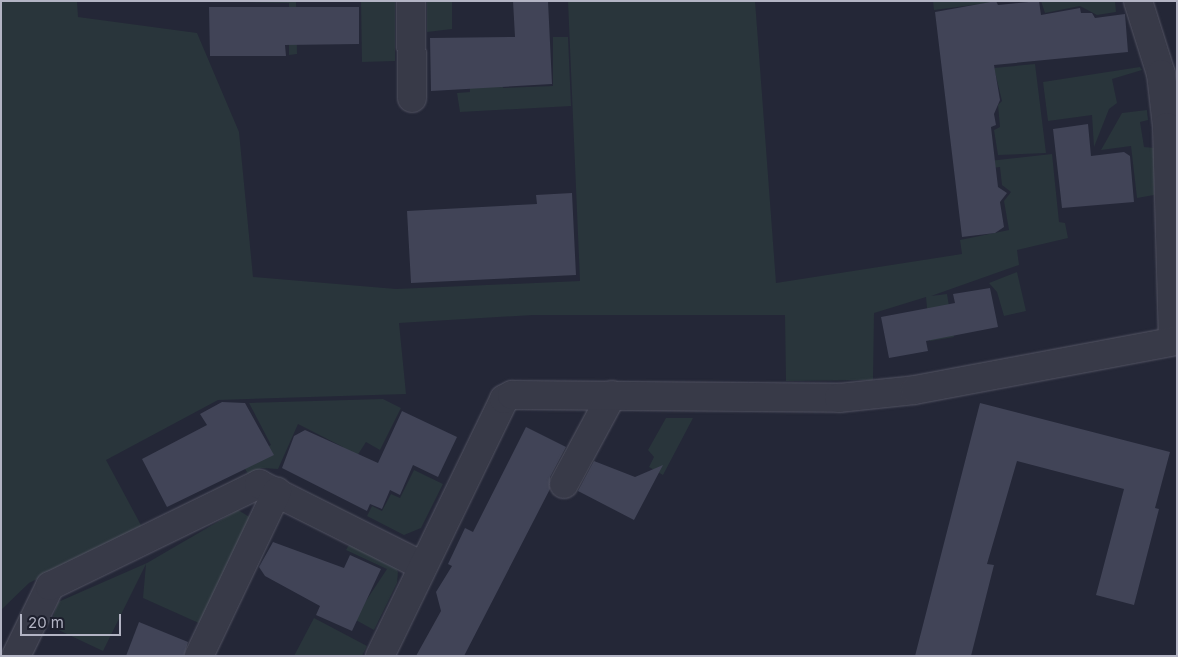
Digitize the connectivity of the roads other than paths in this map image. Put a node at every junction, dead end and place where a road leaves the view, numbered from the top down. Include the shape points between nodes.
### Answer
1 (411, 1) edge
2 (1138, 1) edge
3 (412, 98) dead end
4 (1175, 340) edge
5 (612, 395) junction
6 (564, 484) dead end
7 (277, 492) junction
8 (424, 566) junction
9 (16, 656) edge
10 (199, 656) edge
11 (380, 656) edge

1 - 3 street
2 - 4 street via 1161,74 1167,127
4 - 5 street via 906,391 838,398
5 - 6 street
5 - 8 street via 527,393 504,399
7 - 8 street
7 - 9 street via 259,484 50,586
7 - 10 street
8 - 11 street

